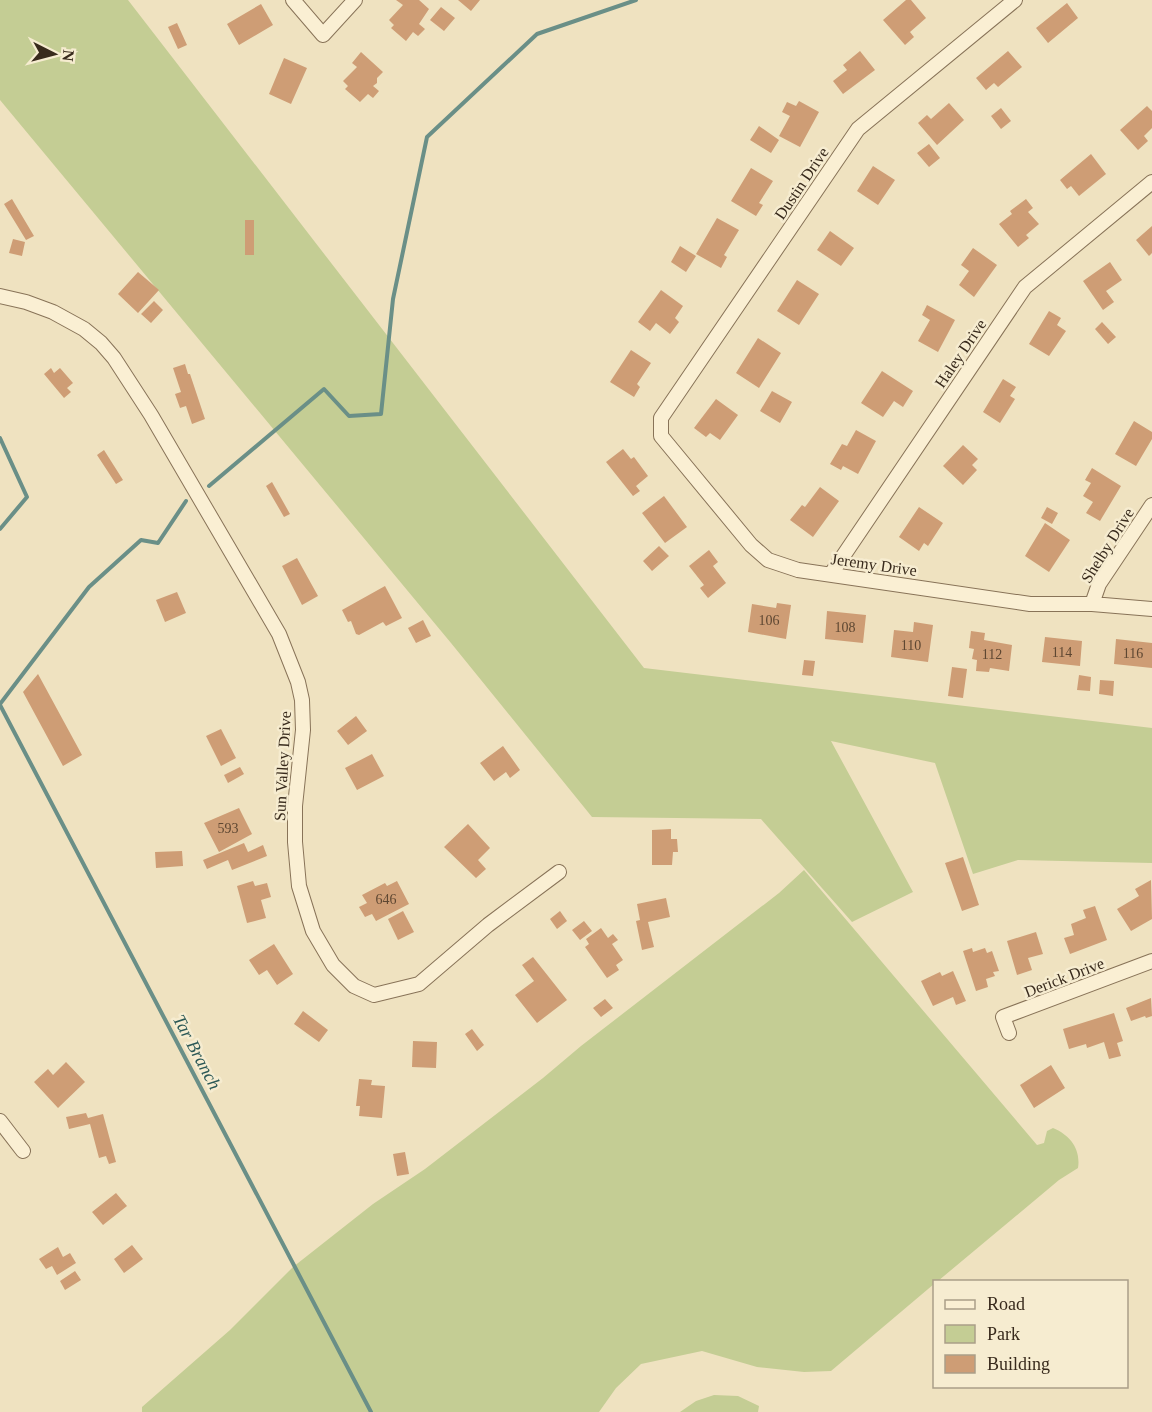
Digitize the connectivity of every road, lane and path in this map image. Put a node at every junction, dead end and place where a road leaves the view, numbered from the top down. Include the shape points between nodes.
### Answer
1 (293, 0) edge
2 (355, 0) edge
3 (1015, 0) edge
4 (1152, 182) edge
5 (0, 296) edge
6 (660, 425) joint
7 (1152, 505) edge
8 (831, 574) junction
9 (1092, 604) junction
10 (1152, 609) edge
11 (559, 872) dead end
12 (1152, 961) edge
13 (1009, 1033) dead end
14 (0, 1121) edge
15 (22, 1151) dead end

1 - 2 street via 323,35
3 - 6 street, Dustin Drive via 858,129 661,418
4 - 8 street, Haley Drive via 1025,287
5 - 11 street, Sun Valley Drive via 53,312 84,328 114,358 279,634 302,700 295,806 299,886 313,931 333,965 354,986 374,995 419,984
6 - 8 street, Jeremy Drive via 668,446 736,529 768,560 798,570
7 - 9 street, Shelby Drive via 1099,584
8 - 9 street, Jeremy Drive via 1030,604
9 - 10 street, Jeremy Drive
12 - 13 street, Derick Drive via 1003,1017
14 - 15 street

